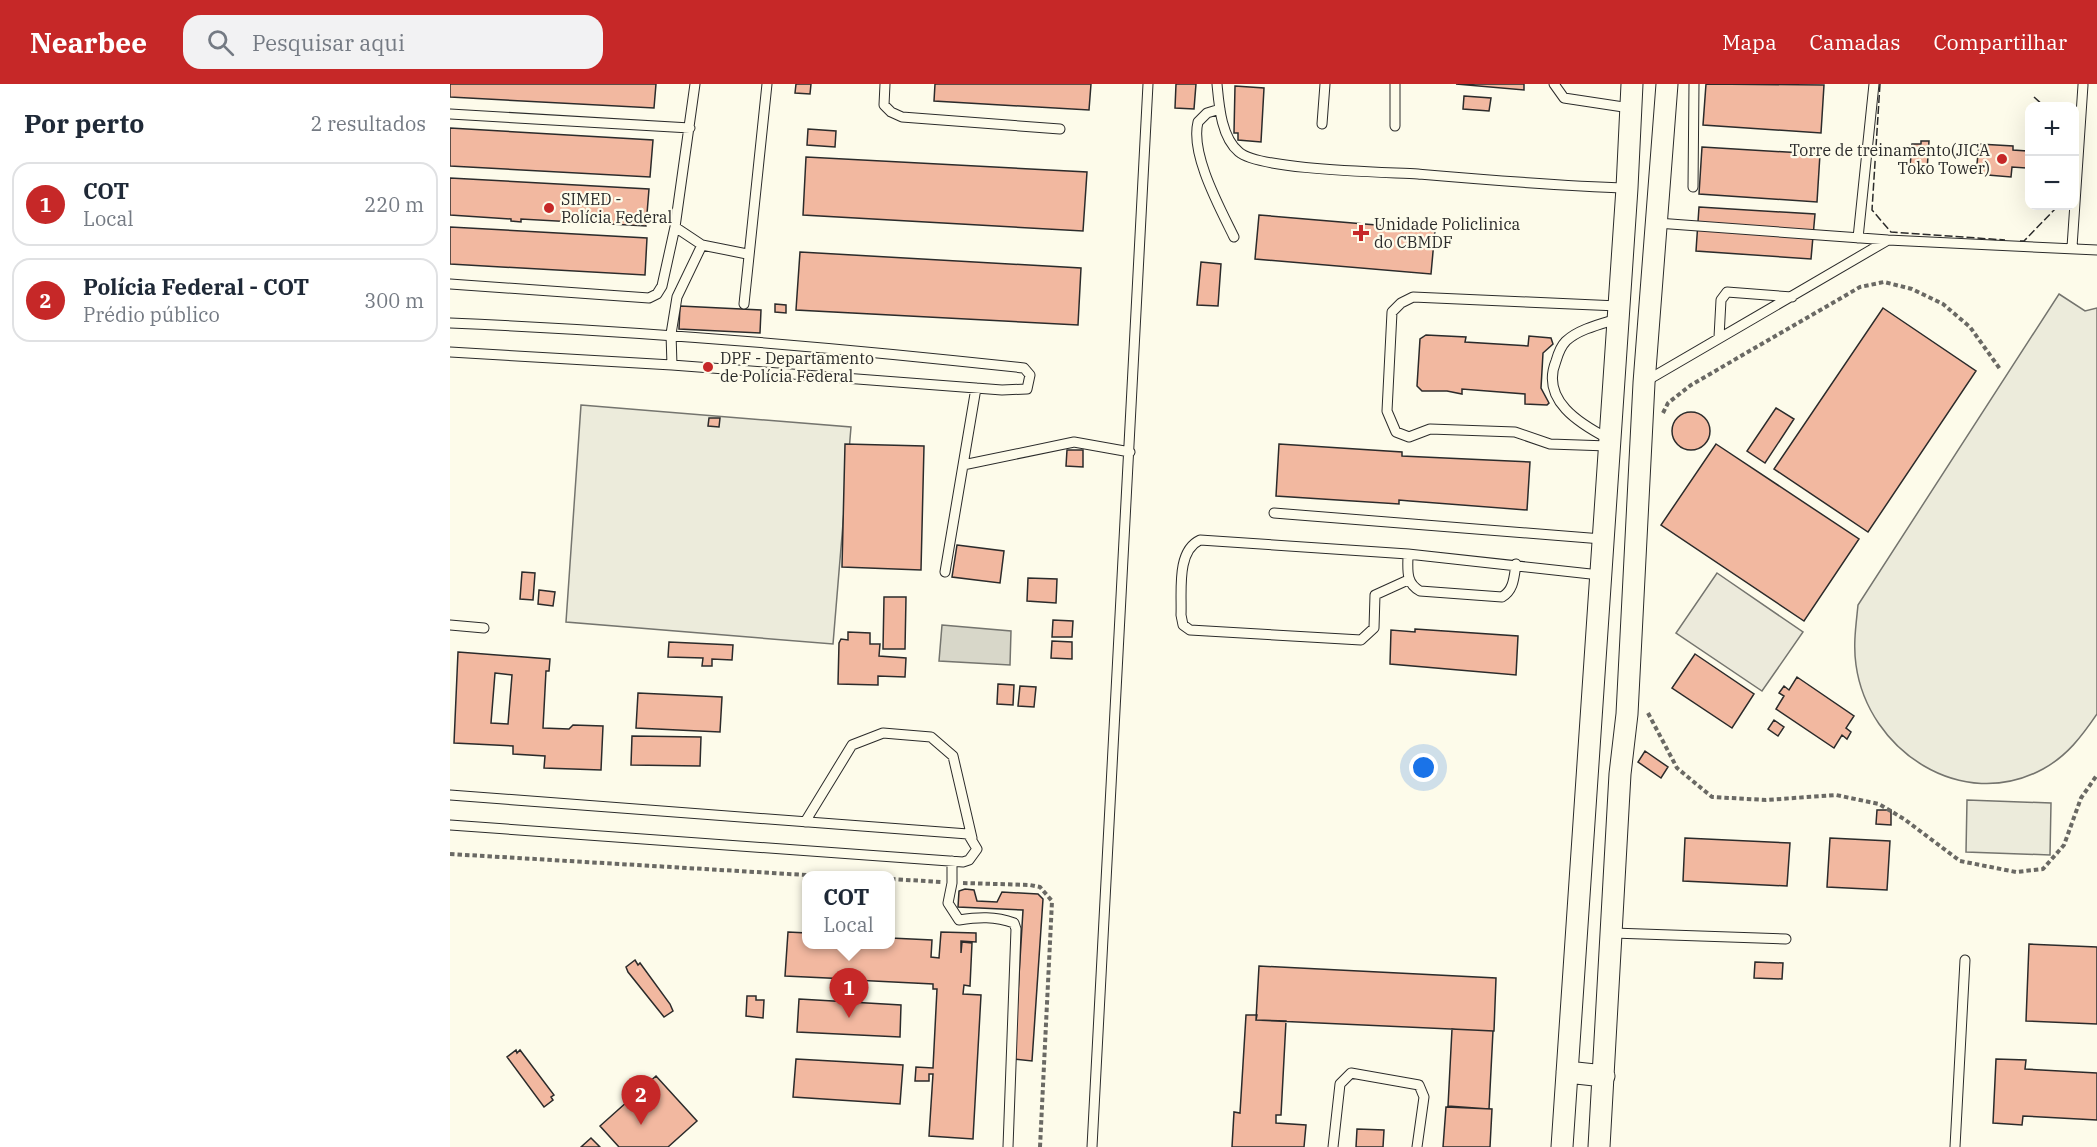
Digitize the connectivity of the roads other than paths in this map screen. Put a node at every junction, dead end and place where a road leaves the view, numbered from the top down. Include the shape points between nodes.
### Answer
1 (695, 84) edge
2 (767, 84) edge
3 (885, 84) edge
4 (1148, 84) edge
5 (1217, 84) edge
6 (1325, 84) edge
7 (1395, 84) edge
8 (1554, 84) edge
9 (1632, 84) edge
10 (1667, 84) edge
11 (1694, 84) edge
12 (1874, 84) edge
13 (2082, 85) edge
14 (1220, 109) junction
15 (1630, 113) junction
16 (450, 114) edge
17 (1664, 123) junction
18 (1322, 124) dead end
19 (1395, 126) dead end
20 (690, 128) junction
21 (1060, 129) dead end
22 (1693, 187) dead end
23 (1627, 189) junction
24 (1657, 223) junction
25 (675, 227) junction
26 (1234, 237) dead end
27 (1858, 238) junction
28 (1888, 240) junction
29 (702, 245) junction
30 (2072, 247) junction
31 (2097, 250) edge
32 (747, 254) junction
33 (450, 284) edge
34 (1792, 297) junction
35 (744, 304) dead end
36 (1617, 313) junction
37 (450, 323) edge
38 (671, 334) junction
39 (1719, 337) junction
40 (450, 352) edge
41 (672, 365) junction
42 (1644, 383) junction
43 (975, 388) junction
44 (1609, 443) junction
45 (1130, 452) junction
46 (963, 465) junction
47 (1607, 473) junction
48 (1639, 473) junction
49 (1274, 513) dead end
50 (1602, 539) junction
51 (1408, 554) junction
52 (1516, 564) junction
53 (945, 572) dead end
54 (1600, 574) junction
55 (1408, 580) junction
56 (450, 625) edge
57 (484, 628) dead end
58 (1620, 774) junction
59 (1587, 775) junction
60 (450, 795) edge
61 (805, 822) junction
62 (450, 825) edge
63 (972, 838) junction
64 (952, 861) junction
65 (1612, 933) junction
66 (1786, 939) dead end
67 (1965, 960) dead end
68 (1568, 1072) junction
69 (1604, 1076) junction
70 (1008, 1147) edge
71 (1092, 1147) edge
72 (1333, 1147) edge
73 (1417, 1147) edge
74 (1562, 1147) edge
75 (1599, 1147) edge
76 (1954, 1147) edge

1 - 20 lane
2 - 32 lane
3 - 21 lane via 884,105 902,117
4 - 45 lane
5 - 14 lane
6 - 18 lane
7 - 19 lane
8 - 15 lane via 1564,98
9 - 15 street
10 - 17 street
11 - 22 lane
12 - 27 lane
13 - 30 lane
14 - 23 lane via 1237,150 1264,161 1301,167
14 - 26 lane via 1207,113 1198,122 1198,150
15 - 17 street
15 - 23 street
16 - 20 lane
17 - 24 street
20 - 25 lane
23 - 36 street
24 - 27 lane
24 - 42 street
25 - 29 lane
25 - 33 lane via 662,286 649,298
27 - 28 lane
28 - 30 lane
28 - 34 lane
29 - 32 lane
29 - 38 lane via 677,297
30 - 31 lane
32 - 35 lane
34 - 39 lane
34 - 39 lane via 1727,292 1721,300
36 - 44 street
36 - 44 lane via 1567,340 1553,367 1553,390 1568,413
36 - 44 lane via 1413,297 1392,312 1389,341 1387,411 1392,428 1401,435 1409,437 1430,429 1515,432 1550,444
37 - 38 lane
38 - 41 lane
38 - 43 lane via 1024,368 1030,375 1023,390
39 - 42 lane
40 - 41 lane
41 - 43 lane
42 - 48 street
43 - 46 lane
44 - 47 street
45 - 46 lane via 1074,442
45 - 71 lane
46 - 53 lane
47 - 48 street
47 - 50 street
48 - 58 street via 1627,714
49 - 50 lane
50 - 54 street
51 - 52 lane
51 - 55 lane
51 - 55 lane via 1200,540 1191,544 1185,554 1181,615 1183,625 1190,630 1361,640 1374,628 1376,595
52 - 54 lane
52 - 55 lane via 1514,583 1502,597 1420,591
54 - 59 street
56 - 57 lane
58 - 59 street
58 - 65 street
59 - 68 street
60 - 61 lane
61 - 63 lane via 968,834
61 - 63 lane via 852,745 883,733 931,737 953,756
62 - 64 lane
63 - 64 lane via 977,849 974,855 969,860
64 - 70 lane via 948,903 959,920 979,916 1002,918 1014,923 1016,929
65 - 66 lane
65 - 69 street
67 - 76 lane
68 - 69 street
68 - 74 street
69 - 75 street
72 - 73 lane via 1340,1084 1351,1073 1419,1085 1424,1097

